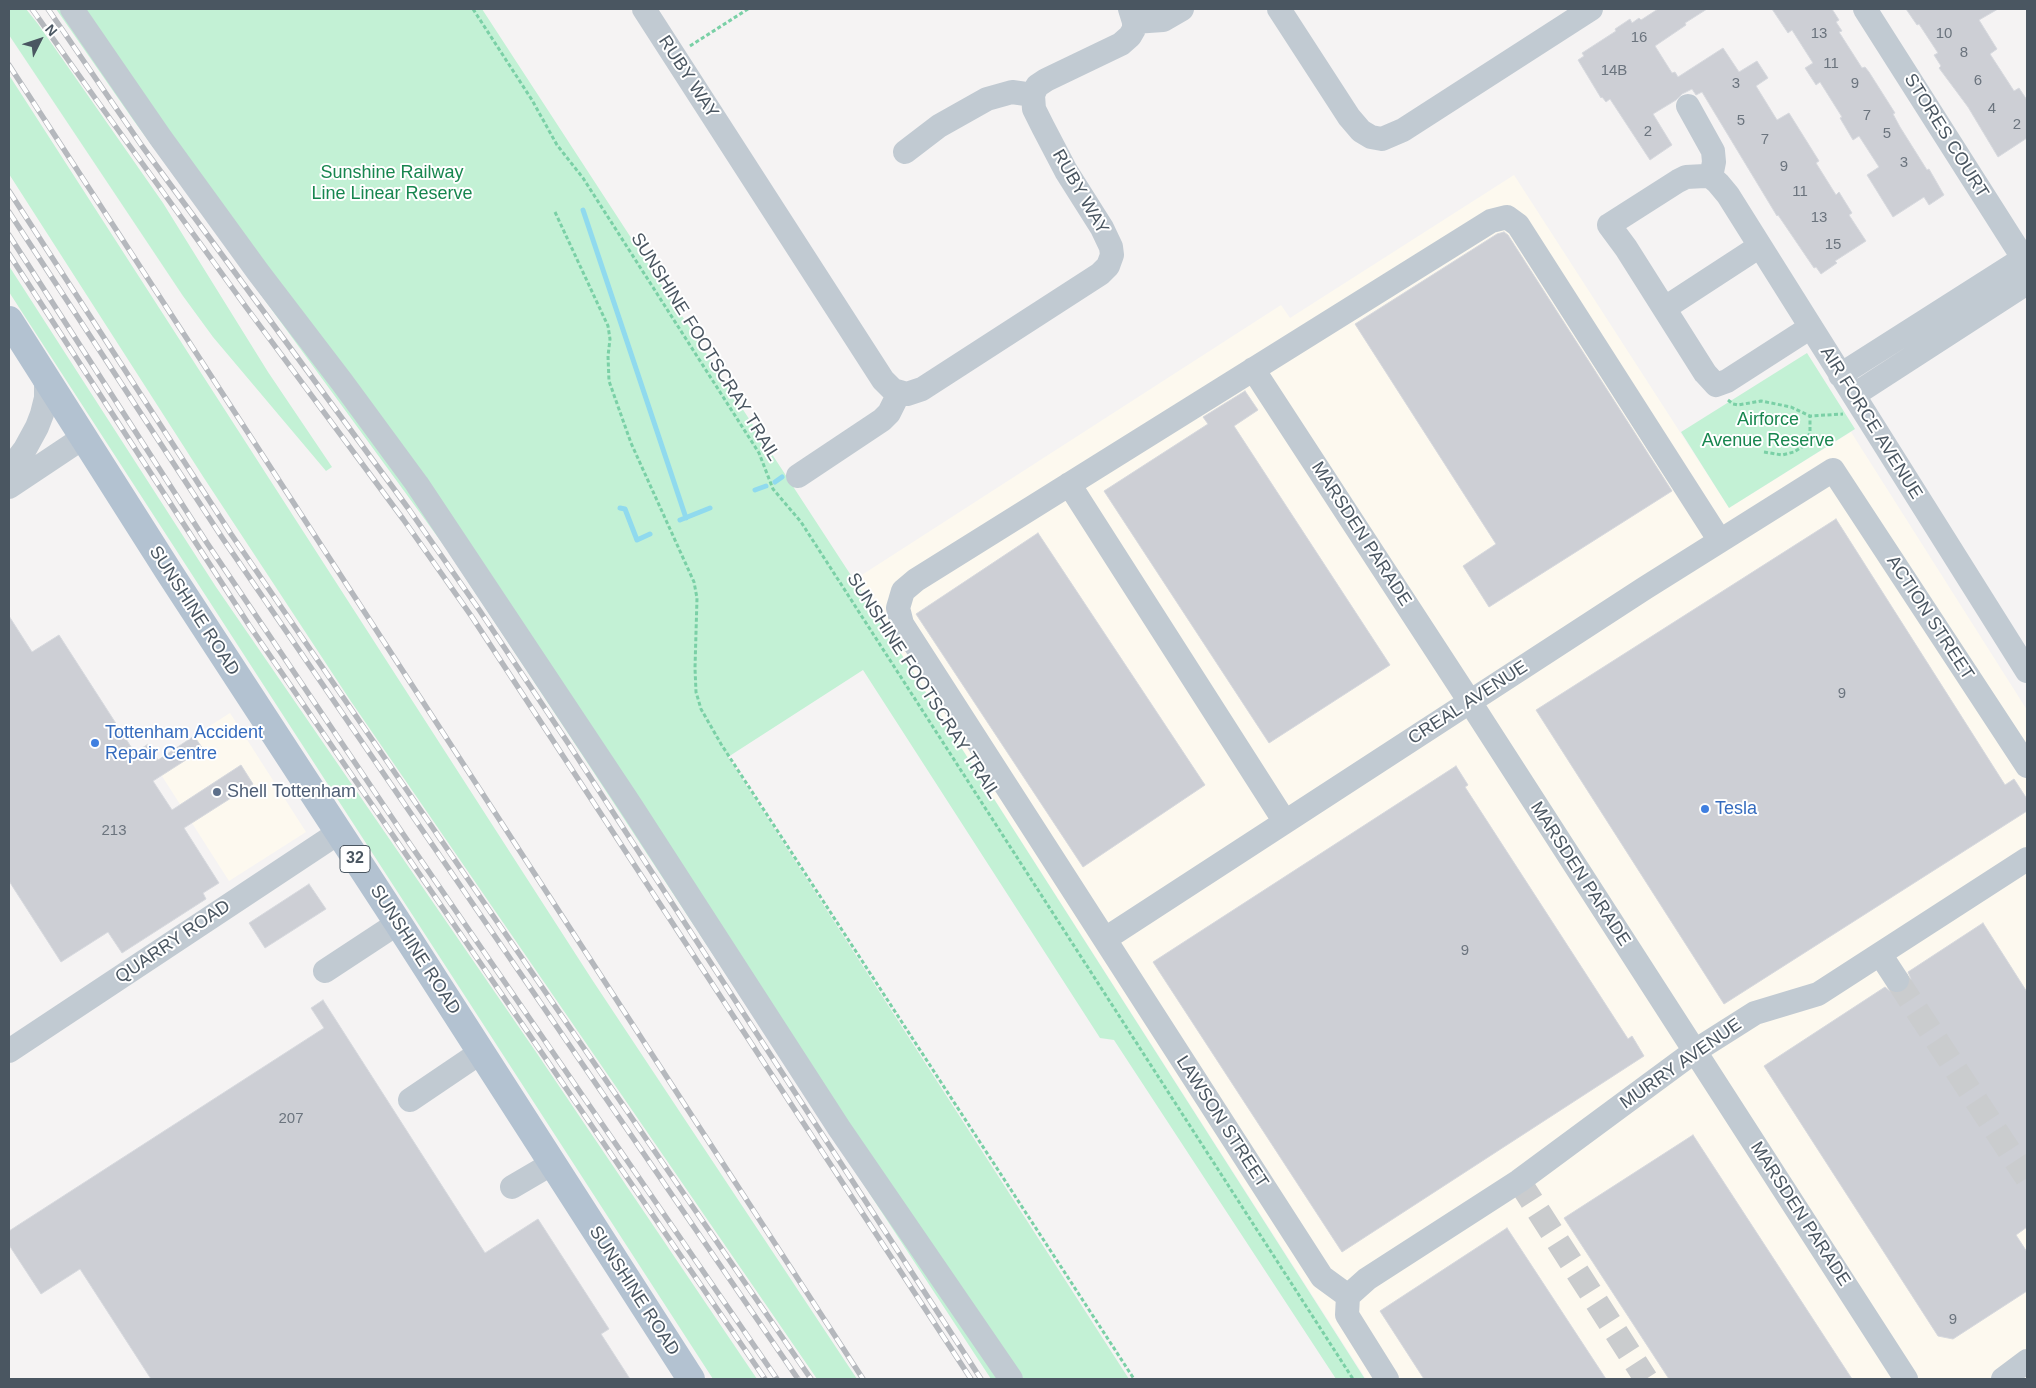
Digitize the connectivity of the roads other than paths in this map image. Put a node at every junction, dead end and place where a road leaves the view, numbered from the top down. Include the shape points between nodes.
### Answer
1 (72, 9) edge
2 (644, 9) edge
3 (1182, 9) edge
4 (1279, 9) edge
5 (1591, 9) edge
6 (1865, 9) edge
7 (1132, 15) edge
8 (1033, 95) junction
9 (1688, 106) dead end
10 (906, 152) dead end
11 (1711, 177) junction
12 (1760, 246) junction
13 (2026, 260) edge
14 (2027, 283) edge
15 (1671, 304) dead end
16 (1811, 327) junction
17 (13, 329) edge
18 (1253, 369) junction
19 (42, 370) junction
20 (1840, 374) junction
21 (899, 393) junction
22 (1849, 404) junction
23 (84, 437) junction
24 (9, 470) edge
25 (1833, 470) joint
26 (798, 476) dead end
27 (1070, 484) junction
28 (9, 487) edge
29 (1720, 541) junction
30 (2027, 671) edge
31 (1470, 702) junction
32 (2027, 766) edge
33 (1285, 822) junction
34 (338, 832) junction
35 (2027, 859) edge
36 (398, 923) junction
37 (1105, 940) junction
38 (1880, 954) junction
39 (325, 971) dead end
40 (1897, 980) tunnel mouth
41 (9, 1051) edge
42 (1695, 1051) junction
43 (481, 1052) junction
44 (410, 1100) dead end
45 (553, 1163) junction
46 (512, 1187) dead end
47 (1348, 1296) junction
48 (2027, 1361) edge
49 (691, 1379) edge
50 (1011, 1379) edge
51 (1387, 1379) edge
52 (1906, 1379) edge
53 (2003, 1379) edge

1 - 50 street via 246,256 417,484 631,806 839,1128
2 - 21 street, RUBY WAY via 877,372 887,386
3 - 7 street via 1163,20
4 - 5 street via 1349,117 1361,131 1371,137 1382,138 1403,130
6 - 13 street, STORES COURT
7 - 8 street via 1134,29 1121,44 1046,80 1037,86
8 - 10 street via 1012,92 987,99 939,126
8 - 21 street, RUBY WAY via 1034,109 1043,127 1111,247 1108,266 922,389
9 - 11 street via 1713,151
11 - 12 street, AIR FORCE AVENUE via 1728,195
11 - 16 street via 1695,176 1678,181 1609,225 1705,373 1718,385
12 - 15 street
12 - 16 street, AIR FORCE AVENUE
13 - 20 street
14 - 22 street
16 - 20 street, AIR FORCE AVENUE
17 - 19 main road, SUNSHINE ROAD / 32
18 - 27 street, LAWSON STREET
18 - 29 street, LAWSON STREET via 1491,220 1507,217 1518,225
18 - 31 street, MARSDEN PARADE
19 - 23 main road, SUNSHINE ROAD / 32
19 - 24 street via 46,398 42,414 25,449
20 - 22 street, AIR FORCE AVENUE
21 - 26 street via 882,420
22 - 30 street, AIR FORCE AVENUE
23 - 28 street
23 - 34 main road, SUNSHINE ROAD / 32
25 - 29 street, CREAL AVENUE
25 - 32 street, ACTION STREET
27 - 33 street
27 - 37 street, LAWSON STREET via 916,580 903,591 898,608 902,624
29 - 31 street, CREAL AVENUE
31 - 33 street, CREAL AVENUE
31 - 42 street, MARSDEN PARADE
33 - 37 street, CREAL AVENUE
34 - 36 main road, SUNSHINE ROAD / 32
34 - 41 street, QUARRY ROAD
35 - 38 street, MURRY AVENUE
36 - 39 street
36 - 43 main road, SUNSHINE ROAD / 32
37 - 47 street, LAWSON STREET via 1322,1277
38 - 40 street
38 - 42 street, MURRY AVENUE via 1818,994 1755,1013
42 - 47 street, MURRY AVENUE via 1519,1181 1367,1279
42 - 52 street, MARSDEN PARADE
43 - 44 street
43 - 45 main road, SUNSHINE ROAD / 32
45 - 46 street
45 - 49 main road, SUNSHINE ROAD / 32
47 - 51 street via 1347,1315
48 - 53 street

